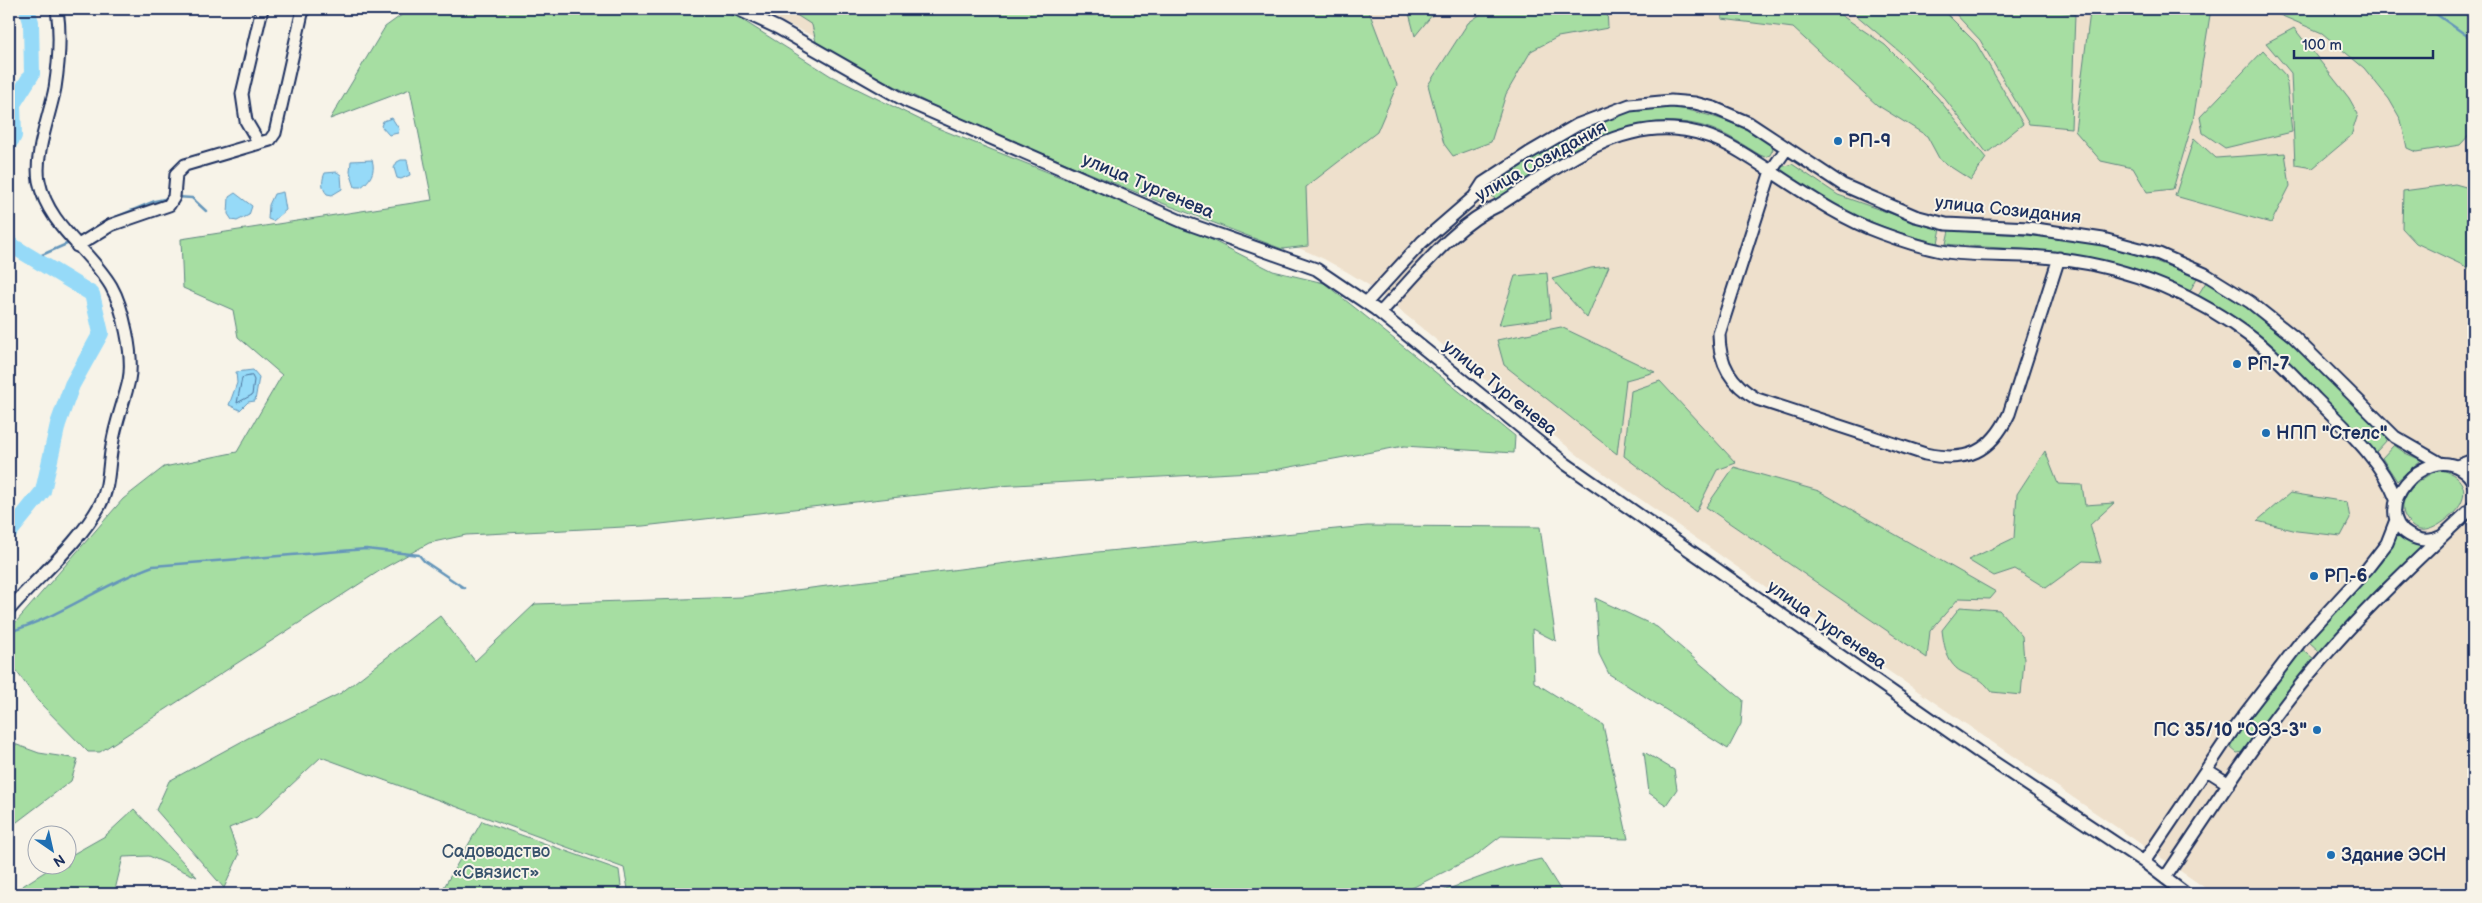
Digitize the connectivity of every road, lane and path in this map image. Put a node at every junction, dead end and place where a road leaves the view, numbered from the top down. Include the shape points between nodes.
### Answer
1 (57, 9) edge
2 (262, 9) edge
3 (304, 9) edge
4 (737, 9) edge
5 (259, 143) junction
6 (1787, 148) junction
7 (1771, 171) junction
8 (1482, 185) junction
9 (1499, 205) junction
10 (77, 246) junction
11 (2059, 258) junction
12 (1366, 303) junction
13 (1380, 313) junction
14 (2473, 460) edge
15 (2440, 463) junction
16 (2457, 466) junction
17 (2473, 483) edge
18 (2396, 498) junction
19 (2473, 507) edge
20 (2396, 520) junction
21 (2445, 534) junction
22 (9, 610) edge
23 (2207, 770) junction
24 (2229, 784) junction
25 (2144, 862) junction
26 (2165, 878) junction
27 (2186, 894) edge

1 - 10 street via 58,66 39,180 47,204
2 - 5 street via 242,94 246,121
3 - 5 street via 275,133 264,143
4 - 12 street, улица Тургенева via 778,28 906,100 1183,222 1316,269
5 - 10 street via 185,165 176,174 174,197 169,205 111,225
6 - 7 street
6 - 8 street, улица Созидания via 1749,124 1714,108 1671,100 1651,102 1602,114 1577,125
6 - 15 street, улица Созидания via 1843,185 1915,216 1946,224 2029,228 2104,238 2159,254 2205,274 2250,302 2294,337 2394,437
7 - 9 street, улица Созидания via 1710,135 1672,129 1638,131 1590,150
7 - 11 street, улица Созидания via 1848,218 1910,243 1941,251
7 - 11 street via 1720,328 1719,345 1724,366 1736,384 1757,399 1925,454 1963,457 1982,450 2001,430
8 - 9 street via 1481,194 1485,201
8 - 12 street, улица Созидания via 1474,197 1422,242
9 - 13 street, улица Созидания via 1465,226
10 - 22 street via 111,286 124,314 130,379 116,420 106,491 100,505 82,533
11 - 18 street, улица Созидания via 2150,280 2192,299 2235,325 2280,361 2353,436 2374,460
12 - 13 street, улица Тургенева
13 - 25 street, улица Тургенева via 1566,464 1977,751
14 - 16 street
15 - 16 street
15 - 18 street via 2412,476
16 - 17 street
18 - 20 street
19 - 21 street
20 - 21 street via 2403,531 2419,539 2434,540
20 - 23 street via 2387,543 2276,672
21 - 24 street via 2386,590 2322,659
23 - 24 street
23 - 25 street
24 - 26 street
25 - 26 street, улица Тургенева
26 - 27 street, улица Тургенева

